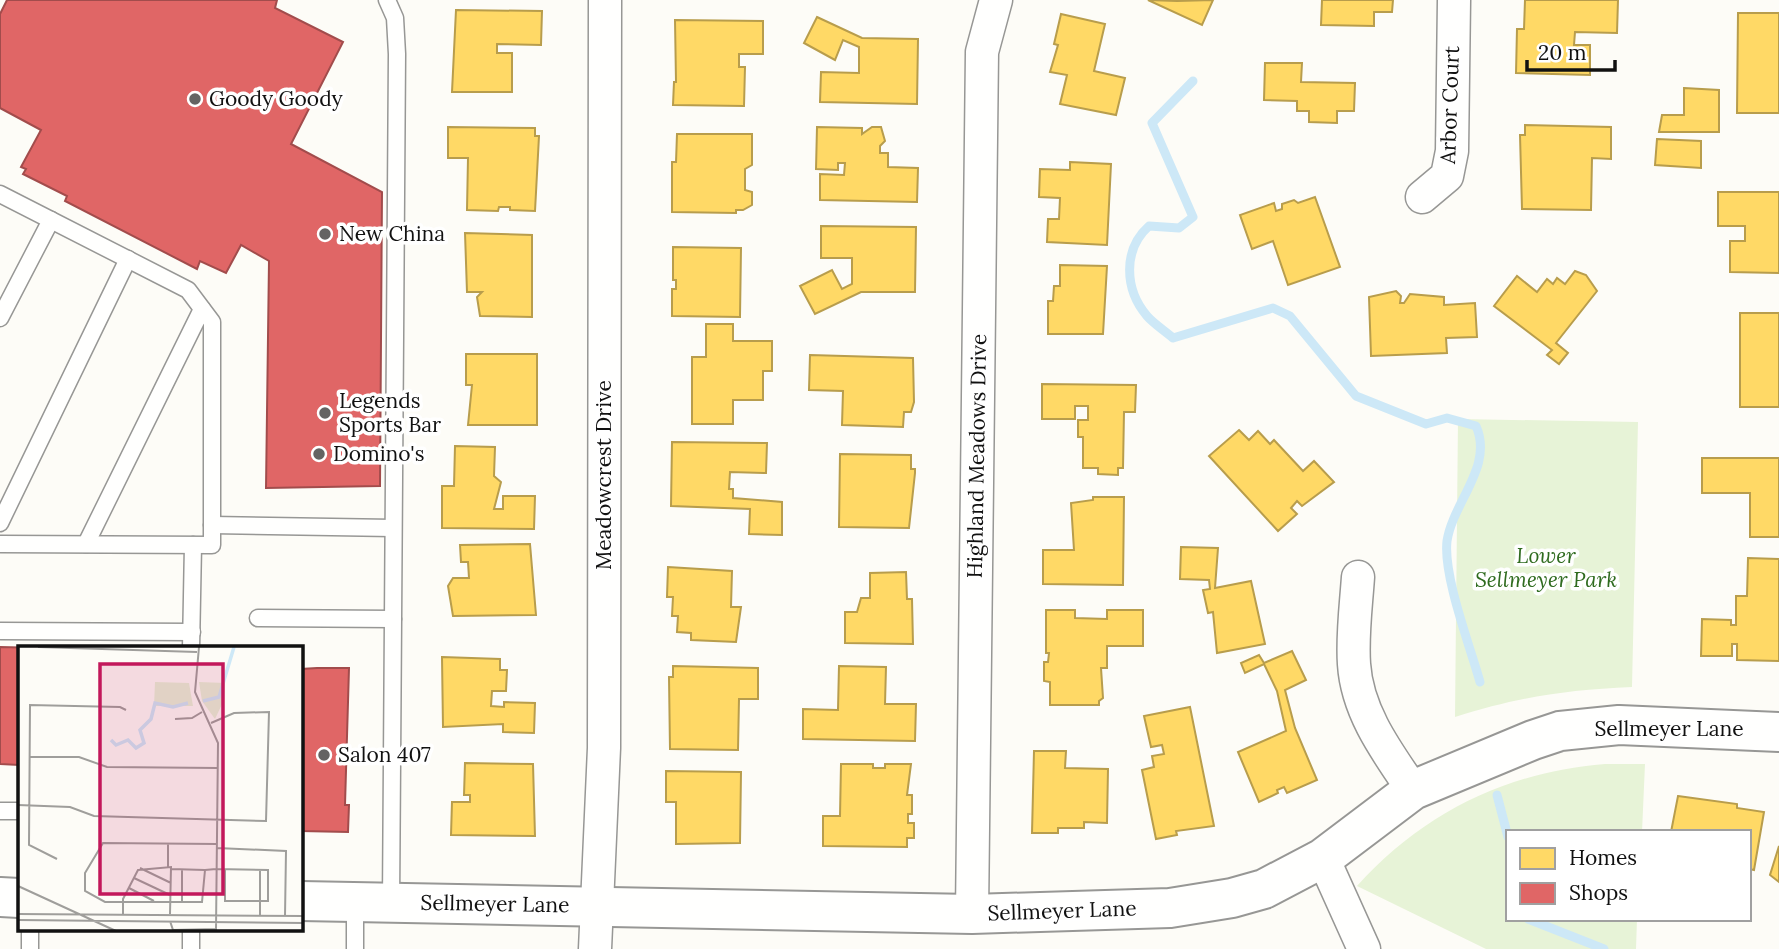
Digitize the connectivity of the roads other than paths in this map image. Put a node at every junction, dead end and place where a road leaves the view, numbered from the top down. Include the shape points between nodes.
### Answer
1 (387, 0) edge
2 (605, 0) edge
3 (996, 0) edge
4 (1454, 0) edge
5 (0, 194) edge
6 (1422, 198) dead end
7 (51, 220) junction
8 (128, 259) junction
9 (202, 309) junction
10 (0, 318) edge
11 (0, 523) edge
12 (212, 525) junction
13 (393, 528) junction
14 (0, 544) edge
15 (86, 544) junction
16 (193, 545) junction
17 (1358, 577) dead end
18 (258, 618) dead end
19 (393, 619) junction
20 (0, 631) edge
21 (192, 640) edge
22 (1779, 732) edge
23 (1413, 790) junction
24 (0, 811) edge
25 (18, 811) edge
26 (1324, 858) junction
27 (0, 897) edge
28 (18, 898) edge
29 (303, 901) edge
30 (373, 902) junction
31 (595, 905) junction
32 (972, 914) junction
33 (355, 949) edge
34 (595, 949) edge
35 (1364, 949) edge

1 - 13 lane via 395,18 397,54
2 - 31 street, Meadowcrest Drive via 604,748
3 - 32 street, Highland Meadows Drive via 982,52
4 - 6 street, Arbor Court via 1452,151 1447,176
5 - 7 lane
7 - 8 lane
7 - 10 lane
8 - 9 lane via 188,290
8 - 11 lane
9 - 12 lane via 212,322
9 - 15 lane
12 - 13 lane
12 - 16 lane via 212,545
13 - 19 lane
14 - 15 lane
15 - 16 lane
16 - 21 lane
17 - 23 street via 1354,666 1364,708 1379,741
18 - 19 lane
19 - 30 lane
20 - 21 lane
22 - 23 street, Sellmeyer Lane via 1619,725 1560,732
23 - 26 street, Sellmeyer Lane
24 - 25 lane
26 - 32 street, Sellmeyer Lane via 1264,889 1170,908
26 - 35 street
27 - 28 street
29 - 30 street, Sellmeyer Lane
30 - 31 street, Sellmeyer Lane
30 - 33 lane
31 - 32 street, Sellmeyer Lane
31 - 34 street, Meadowcrest Drive

